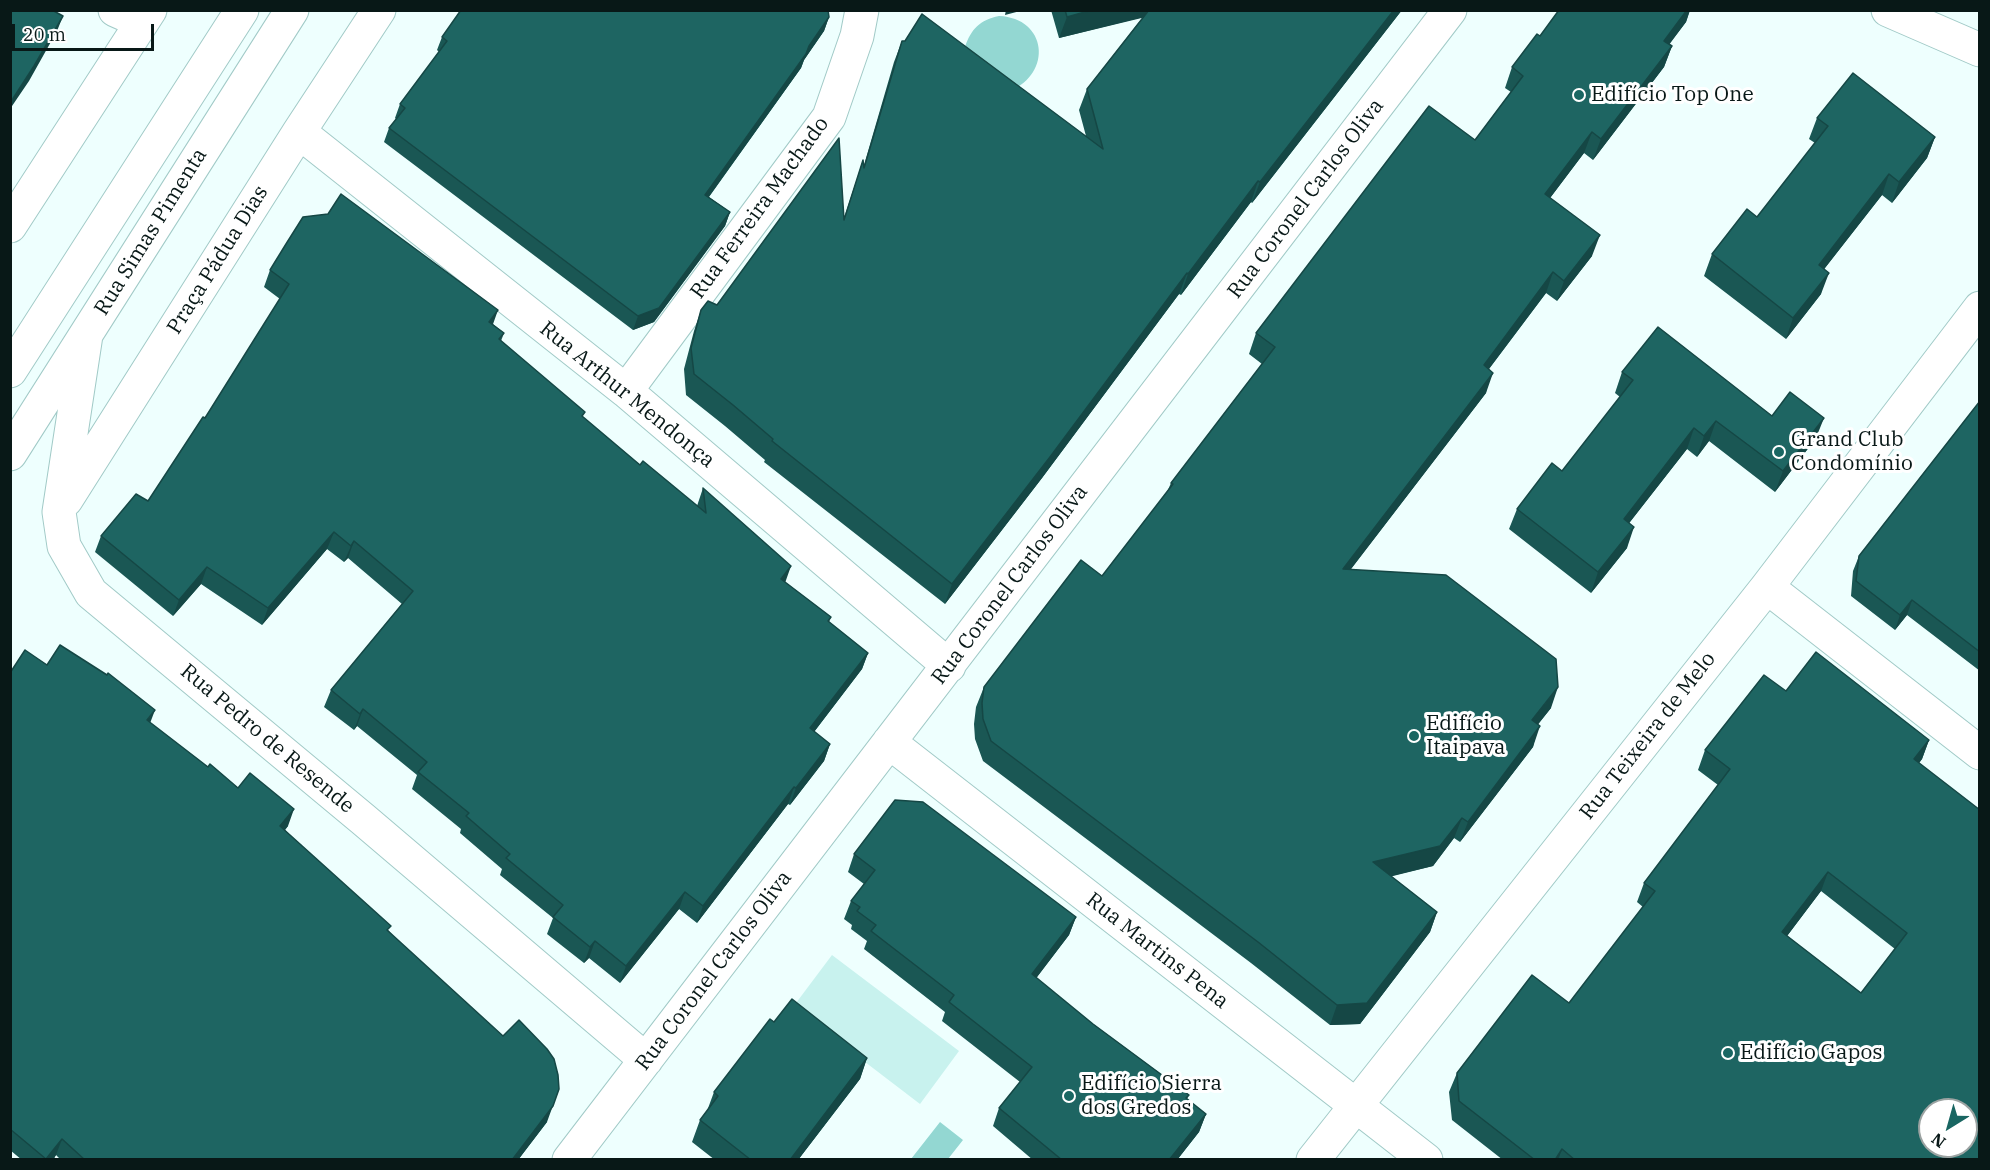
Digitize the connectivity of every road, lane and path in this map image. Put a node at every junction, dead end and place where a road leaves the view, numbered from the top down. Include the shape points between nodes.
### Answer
1 (242, 10) edge
2 (292, 10) edge
3 (379, 10) edge
4 (862, 10) edge
5 (1450, 10) edge
6 (1888, 10) edge
7 (136, 14) edge
8 (1980, 50) edge
9 (299, 132) junction
10 (10, 226) edge
11 (1977, 316) edge
12 (86, 335) junction
13 (10, 371) edge
14 (626, 391) junction
15 (10, 454) edge
16 (59, 512) junction
17 (1767, 587) junction
18 (949, 666) junction
19 (889, 742) junction
20 (1980, 753) edge
21 (646, 1060) junction
22 (1355, 1105) junction
23 (569, 1160) edge
24 (1313, 1160) edge
25 (1426, 1160) edge

1 - 13 street, Rua Simas Pimenta
2 - 12 street, Rua Simas Pimenta
3 - 9 street, Praça Pádua Dias
4 - 14 street, Rua Ferreira Machado via 829,117
5 - 18 street, Rua Coronel Carlos Oliva
6 - 8 street
7 - 10 street
9 - 14 street, Rua Arthur Mendonça
9 - 16 street, Praça Pádua Dias
11 - 17 street, Rua Teixeira de Melo
12 - 15 street, Rua Simas Pimenta
12 - 16 street, Rua Pedro de Resende
14 - 18 street, Rua Arthur Mendonça
16 - 21 street, Rua Pedro de Resende via 64,546 91,593
17 - 20 street
17 - 22 street, Rua Teixeira de Melo
18 - 19 street, Rua Coronel Carlos Oliva
19 - 21 street, Rua Coronel Carlos Oliva
19 - 22 street, Rua Martins Pena
21 - 23 street, Rua Coronel Carlos Oliva
22 - 24 street, Rua Teixeira de Melo
22 - 25 street, Rua Martins Pena

